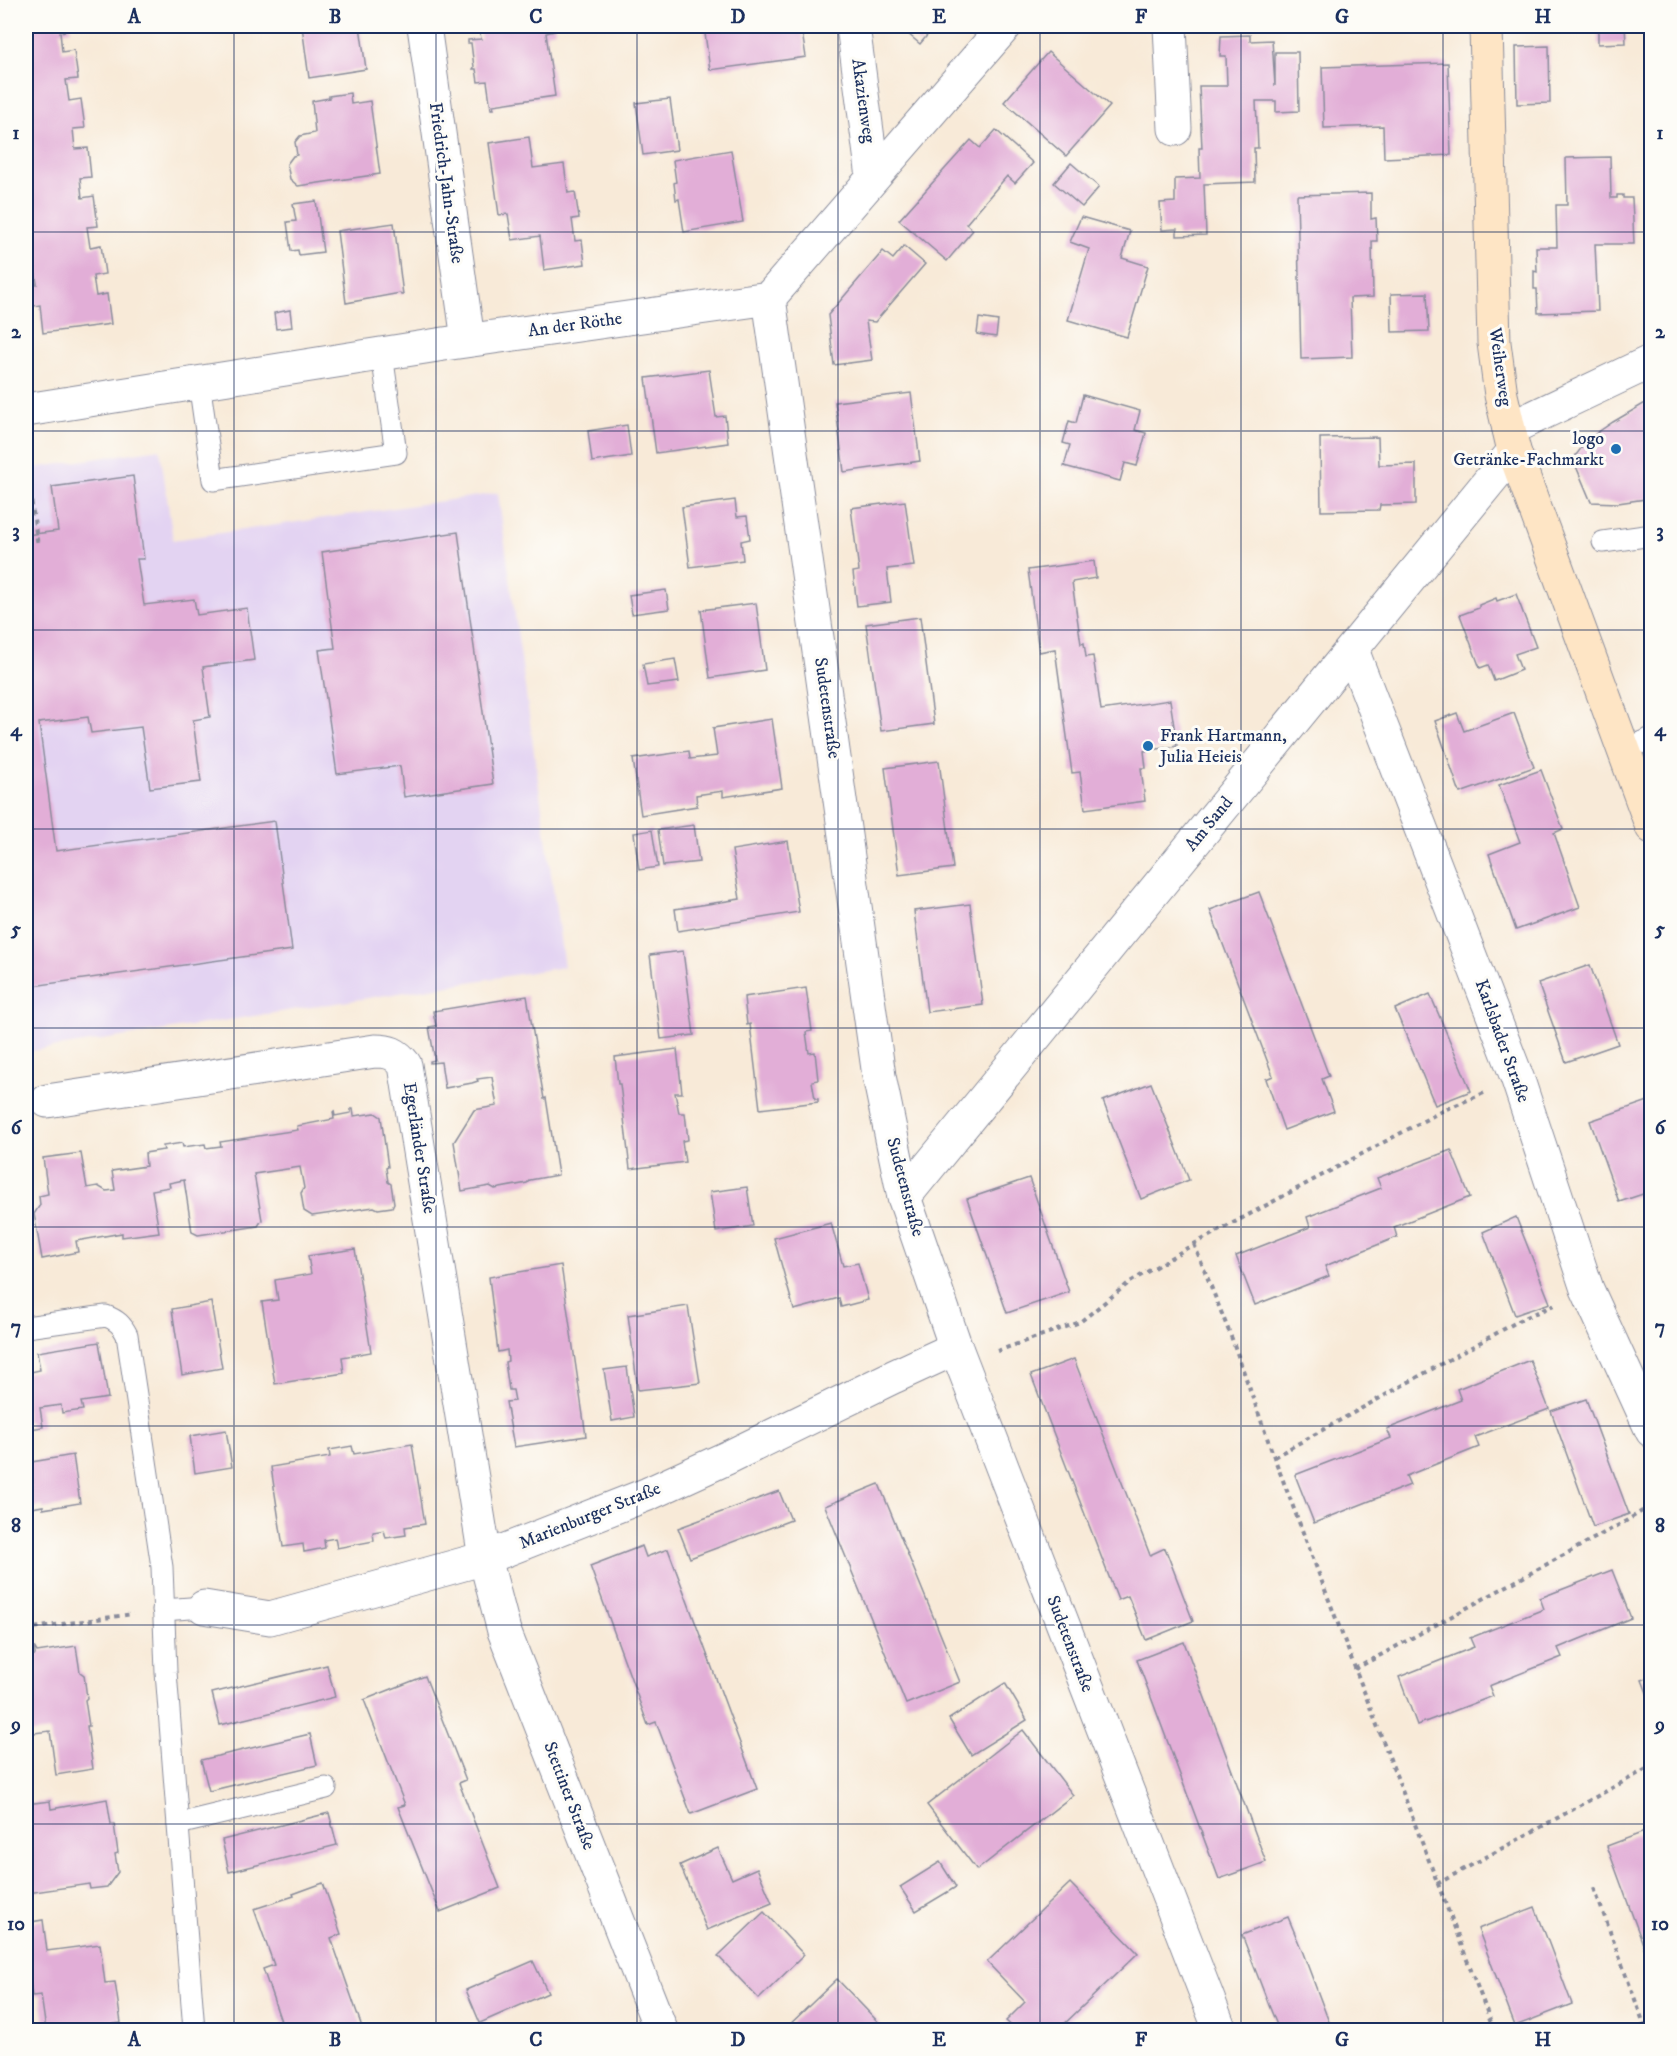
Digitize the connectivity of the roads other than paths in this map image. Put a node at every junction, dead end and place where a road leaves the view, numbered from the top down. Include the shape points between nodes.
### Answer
1 (424, 26) edge
2 (853, 26) edge
3 (1005, 26) edge
4 (1170, 26) edge
5 (1486, 26) edge
6 (1175, 129) dead end
7 (873, 177) junction
8 (769, 298) junction
9 (468, 340) junction
10 (382, 354) junction
11 (1652, 361) edge
12 (199, 382) junction
13 (26, 410) edge
14 (1512, 440) junction
15 (1652, 535) edge
16 (1603, 542) dead end
17 (1352, 650) junction
18 (1637, 744) edge
19 (1652, 827) edge
20 (47, 1101) dead end
21 (904, 1197) junction
22 (26, 1327) edge
23 (959, 1356) junction
24 (1652, 1431) edge
25 (485, 1558) junction
26 (204, 1606) joint
27 (164, 1610) junction
28 (326, 1788) dead end
29 (178, 1824) junction
30 (652, 2028) edge
31 (194, 2031) edge
32 (1220, 2031) edge

1 - 9 street, Friedrich-Jahn-Straße
2 - 7 street, Akazienweg
3 - 7 street
4 - 6 street
5 - 14 main road, Weiherweg via 1494,343
7 - 8 street
8 - 9 street, An der Röthe
8 - 21 street, Sudetenstraße via 879,1076
9 - 10 street, An der Röthe
10 - 12 street, An der Röthe
10 - 12 lane via 396,453 213,480
11 - 14 street
12 - 13 street, An der Röthe
14 - 17 street, Am Sand
14 - 18 main road, Weiherweg
15 - 16 lane
17 - 21 street, Am Sand
17 - 24 street, Karlsbader Straße via 1518,1080 1587,1289
18 - 19 main road, Weiherweg
20 - 25 street, Egerländer Straße via 375,1051 398,1056 407,1076
21 - 23 street, Sudetenstraße
22 - 27 lane via 106,1316 115,1319 128,1335 162,1567
23 - 25 street, Marienburger Straße via 893,1377 648,1494
23 - 32 street, Sudetenstraße
25 - 26 street, Marienburger Straße via 270,1618
25 - 30 street, Stettiner Straße via 504,1631
26 - 27 lane
27 - 29 lane
28 - 29 lane
29 - 31 lane

